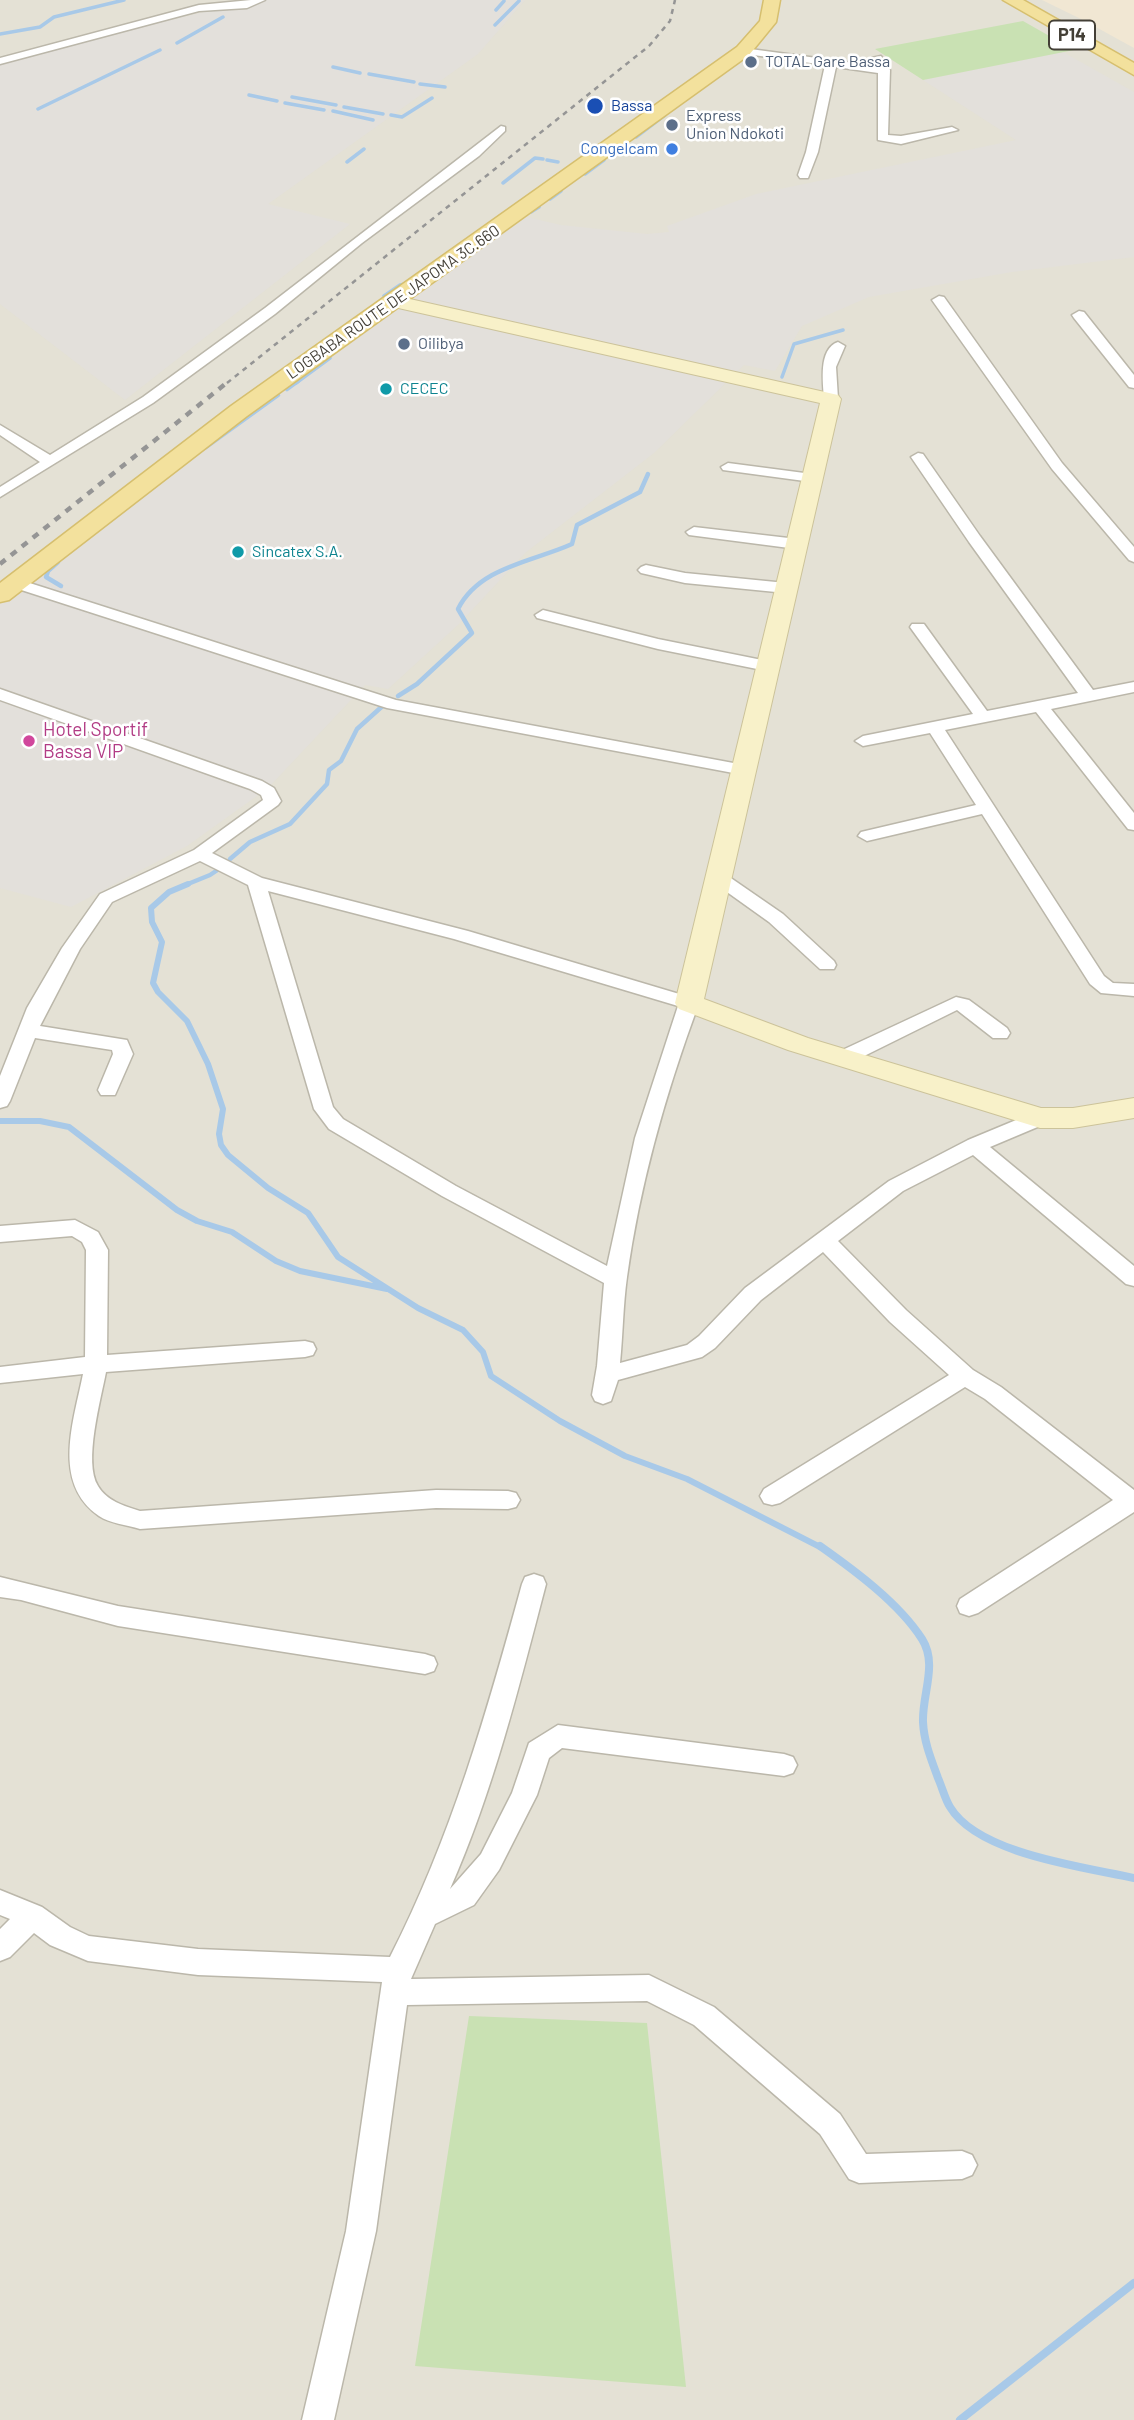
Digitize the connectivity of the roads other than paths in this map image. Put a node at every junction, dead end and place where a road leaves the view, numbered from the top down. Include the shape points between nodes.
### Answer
1 (260, 0) edge
2 (772, 0) edge
3 (1011, 0) edge
4 (743, 51) junction
5 (877, 58) dead end
6 (0, 61) edge
7 (831, 63) junction
8 (884, 70) junction
9 (1134, 70) edge
10 (501, 129) dead end
11 (952, 130) dead end
12 (804, 175) dead end
13 (939, 300) dead end
14 (392, 301) junction
15 (1079, 314) dead end
16 (838, 346) dead end
17 (1134, 384) edge
18 (831, 399) junction
19 (0, 429) edge
20 (918, 457) dead end
21 (49, 461) junction
22 (728, 467) dead end
23 (813, 478) junction
24 (0, 493) edge
25 (694, 532) dead end
26 (797, 544) junction
27 (1131, 549) edge
28 (646, 570) dead end
29 (786, 588) junction
30 (7, 589) edge
31 (543, 615) dead end
32 (918, 627) dead end
33 (767, 666) junction
34 (1134, 687) edge
35 (0, 694) edge
36 (1089, 696) junction
37 (1040, 706) junction
38 (983, 717) junction
39 (935, 727) junction
40 (863, 741) dead end
41 (744, 770) junction
42 (986, 808) junction
43 (1134, 825) edge
44 (867, 836) dead end
45 (200, 854) junction
46 (719, 877) junction
47 (256, 882) junction
48 (828, 965) dead end
49 (1134, 990) edge
50 (690, 1003) junction
51 (28, 1030) junction
52 (1000, 1033) dead end
53 (843, 1058) junction
54 (108, 1090) dead end
55 (0, 1101) edge
56 (1134, 1108) edge
57 (1040, 1118) junction
58 (975, 1145) junction
59 (0, 1234) edge
60 (824, 1240) junction
61 (1134, 1278) edge
62 (616, 1280) junction
63 (305, 1349) dead end
64 (96, 1364) junction
65 (0, 1375) edge
66 (965, 1376) junction
67 (772, 1496) dead end
68 (508, 1500) dead end
69 (1133, 1502) edge
70 (534, 1584) dead end
71 (0, 1587) edge
72 (970, 1606) dead end
73 (425, 1664) dead end
74 (784, 1765) dead end
75 (0, 1902) edge
76 (428, 1914) junction
77 (32, 1916) junction
78 (0, 1948) edge
79 (397, 1981) junction
80 (962, 2165) dead end
81 (318, 2420) edge

1 - 6 street via 199,8
2 - 4 main road, LOGBABA ROUTE DE JAPOMA 3C.660 via 768,22
3 - 9 main road, P14
4 - 7 street
4 - 14 main road, LOGBABA ROUTE DE JAPOMA 3C.660
5 - 8 street
7 - 8 street
7 - 12 street
8 - 11 street via 881,138 901,140
10 - 21 street via 270,311 148,400
13 - 27 street via 1057,466
14 - 18 street
14 - 30 main road, LOGBABA ROUTE DE JAPOMA 3C.660 via 239,411
15 - 17 street
16 - 18 street via 829,367
18 - 23 street
19 - 21 street
20 - 36 street
21 - 24 street
22 - 23 street
23 - 26 street
25 - 26 street
26 - 29 street
28 - 29 street
29 - 33 street
30 - 41 street via 393,704
31 - 33 street
32 - 38 street
33 - 41 street
34 - 36 street
35 - 45 street via 268,792 272,801 267,806
36 - 37 street
37 - 38 street
37 - 43 street
38 - 39 street
39 - 40 street
39 - 42 street
41 - 46 street
42 - 44 street
42 - 49 street via 1097,980 1108,989
45 - 47 street
45 - 51 street via 106,898 71,948
46 - 48 street via 776,918
46 - 50 street
47 - 50 street via 461,935
47 - 62 street via 324,1109 336,1124 449,1191
50 - 53 street
50 - 62 street via 653,1108 630,1195
51 - 54 street via 120,1045 123,1054
51 - 55 street
52 - 53 street via 956,1003
53 - 57 street
56 - 57 street
57 - 58 street
58 - 60 street via 896,1186
58 - 61 street
59 - 64 street via 75,1228 90,1237 97,1250
60 - 62 street via 753,1294 708,1342 606,1385
60 - 66 street
63 - 64 street
64 - 65 street
64 - 68 street via 80,1449 86,1489 108,1510 140,1520 436,1499
66 - 67 street
66 - 69 street
69 - 72 street
70 - 76 street via 491,1746
71 - 73 street via 118,1616
74 - 76 street via 558,1736 538,1751 524,1795 490,1862 464,1896
75 - 77 street
76 - 79 street
77 - 78 street
77 - 79 street via 88,1948
79 - 80 street via 649,1988 704,2016 820,2115 859,2169
79 - 81 street via 361,2231

